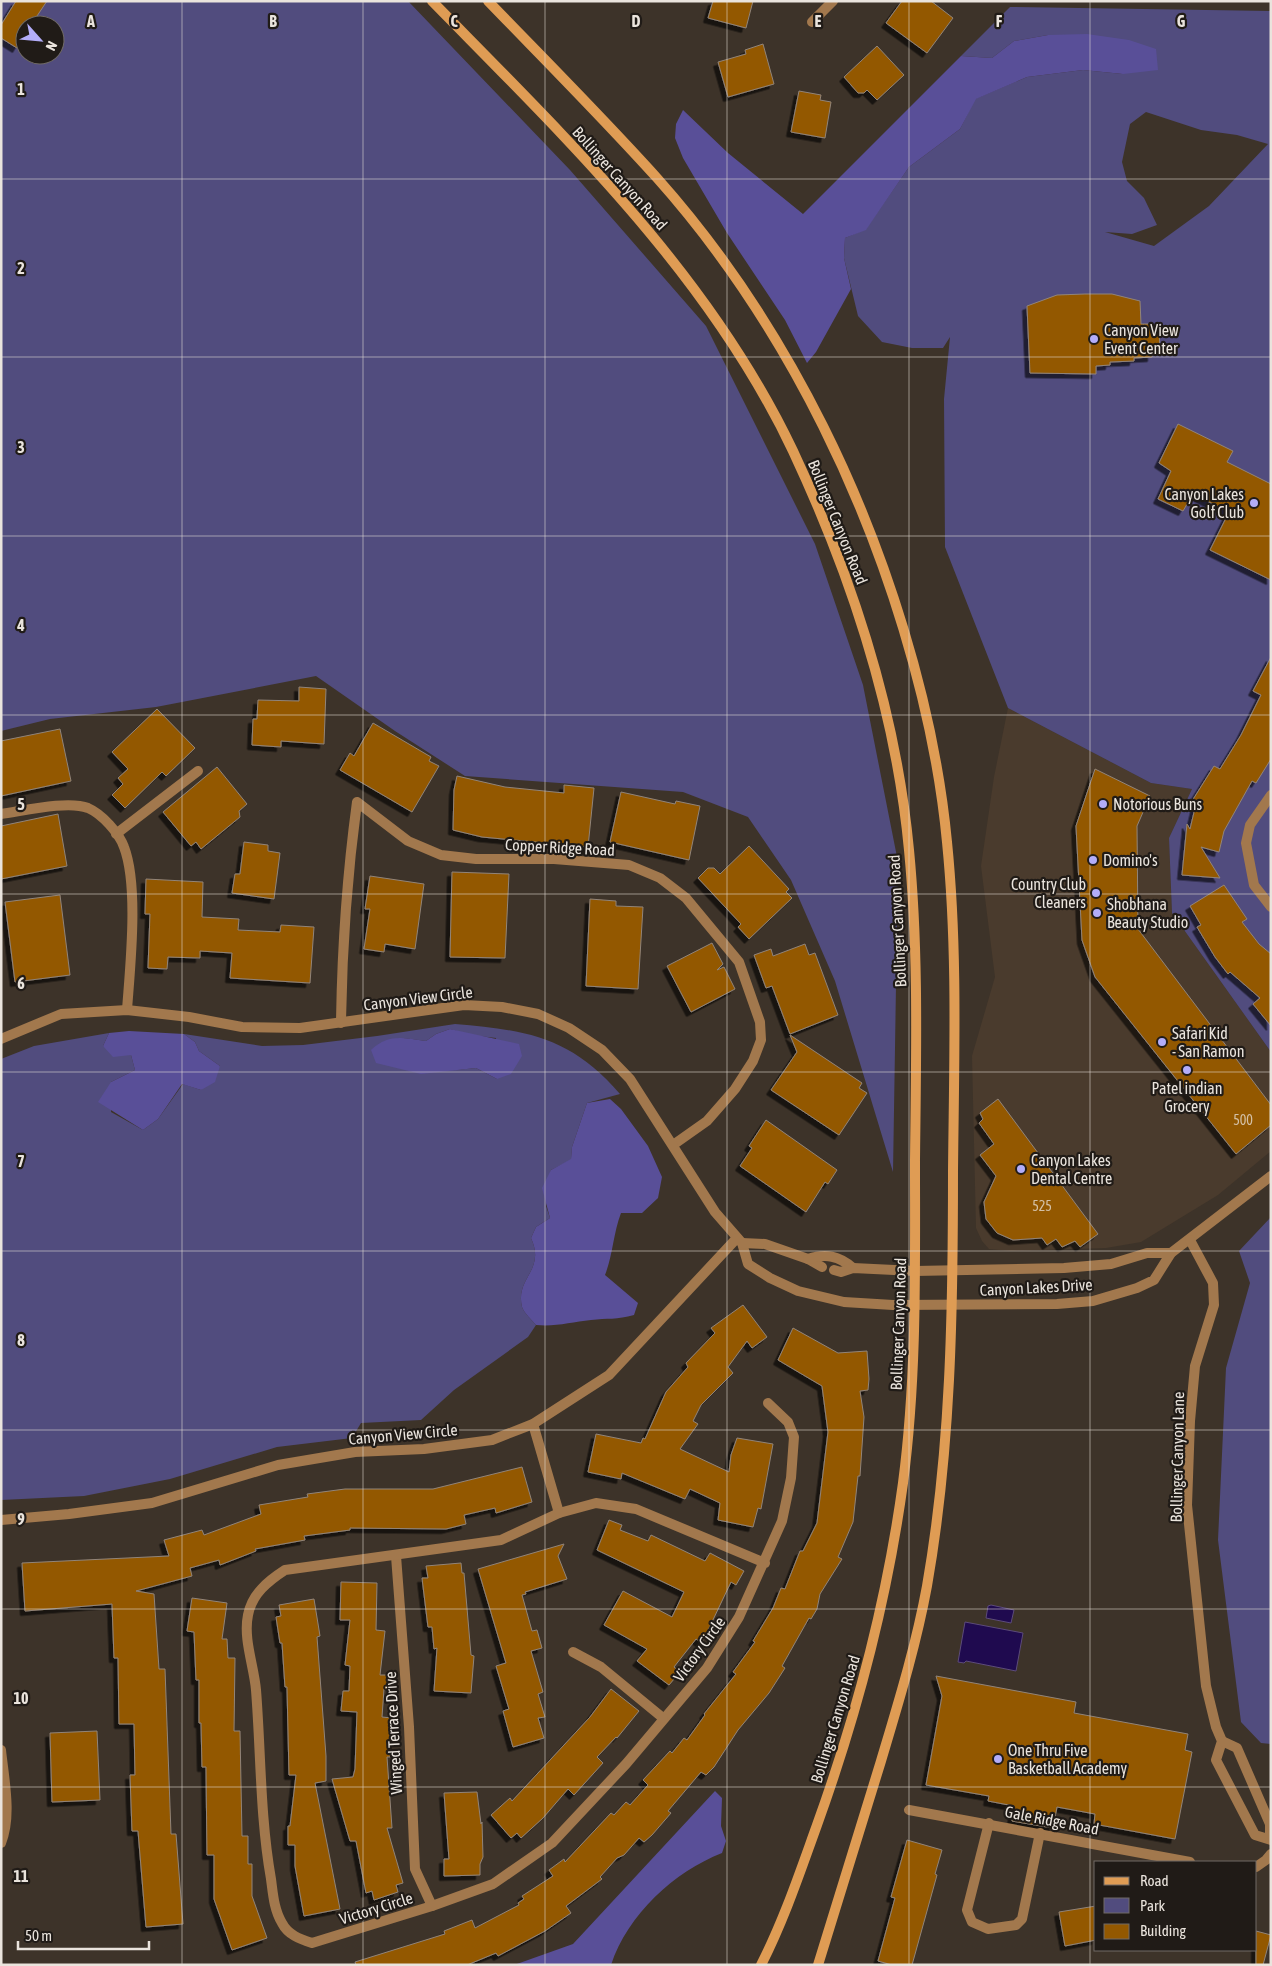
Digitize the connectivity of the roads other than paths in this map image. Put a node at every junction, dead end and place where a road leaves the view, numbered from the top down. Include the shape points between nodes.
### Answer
1 (432, 1) edge
2 (488, 1) edge
3 (833, 1) edge
4 (812, 22) dead end
5 (198, 771) dead end
6 (1271, 795) edge
7 (1, 814) edge
8 (116, 834) junction
9 (1271, 907) edge
10 (127, 1010) junction
11 (341, 1023) junction
12 (1, 1039) edge
13 (673, 1145) junction
14 (1271, 1176) edge
15 (1190, 1240) junction
16 (740, 1241) junction
17 (1171, 1253) junction
18 (808, 1259) junction
19 (822, 1267) dead end
20 (853, 1268) junction
21 (834, 1270) dead end
22 (953, 1270) junction
23 (915, 1271) junction
24 (915, 1305) junction
25 (952, 1305) junction
26 (768, 1403) dead end
27 (533, 1424) junction
28 (559, 1513) junction
29 (1, 1520) edge
30 (396, 1556) junction
31 (765, 1563) junction
32 (573, 1652) dead end
33 (663, 1718) junction
34 (1222, 1742) junction
35 (1, 1750) edge
36 (909, 1810) dead end
37 (989, 1823) junction
38 (1040, 1833) junction
39 (1270, 1839) edge
40 (1, 1843) edge
41 (1271, 1854) edge
42 (1185, 1861) edge
43 (1257, 1866) edge
44 (432, 1906) junction
45 (761, 1965) edge
46 (818, 1965) edge

1 - 23 main road, Bollinger Canyon Road via 628,204 688,280 767,403 791,447 833,540 869,643 882,693 909,845 916,942
2 - 22 main road, Bollinger Canyon Road via 659,180 719,256 773,336 823,425 868,525 904,633 930,734 947,839 953,938
3 - 4 street
5 - 8 street
6 - 9 street via 1250,825 1246,843 1254,885
7 - 8 street via 54,805 88,808
8 - 10 street via 124,846 130,875 131,955
10 - 11 street, Canyon View Circle via 242,1027 300,1028
10 - 12 street, Canyon View Circle via 61,1014
11 - 13 street, Canyon View Circle via 464,1005 502,1007 538,1014 569,1028 602,1050 630,1079
11 - 13 street, Copper Ridge Road via 347,878 356,802 408,841 441,855 629,865 660,878 686,898 708,923 739,962 760,1022 761,1040 753,1061 734,1090 707,1121
13 - 16 street, Canyon View Circle via 715,1212
14 - 15 street, Canyon Lakes Drive
15 - 17 street, Canyon Lakes Drive
15 - 34 street, Bollinger Canyon Lane via 1213,1283 1214,1305 1195,1366 1187,1505 1206,1686
16 - 18 street via 765,1244
16 - 24 street, Canyon View Circle via 748,1264 798,1291 844,1302
16 - 27 street, Canyon View Circle via 609,1375
17 - 22 street, Canyon Lakes Drive via 1147,1254 1111,1264 1064,1268
17 - 25 street, Canyon Lakes Drive via 1154,1280 1093,1301
18 - 19 street
18 - 20 street via 823,1254 843,1259
20 - 21 street via 841,1272
20 - 23 street
22 - 23 street
22 - 25 main road, Bollinger Canyon Road
23 - 24 main road, Bollinger Canyon Road
24 - 25 street, Canyon Lakes Drive
24 - 45 main road, Bollinger Canyon Road via 903,1481 866,1672 800,1873
25 - 46 main road, Bollinger Canyon Road via 942,1489 926,1592 904,1683
26 - 31 street via 788,1422 794,1437 791,1478 782,1521
27 - 28 street
27 - 29 street, Canyon View Circle via 492,1440 424,1449 355,1452 278,1465 152,1503
28 - 30 street, Victory Circle via 501,1540
28 - 31 street, Victory Circle via 596,1503 636,1509
30 - 44 street, Winged Terrace Drive via 409,1727 415,1869
30 - 44 street, Victory Circle via 285,1570 267,1581 254,1598 248,1616 248,1641 256,1689 264,1841 276,1910 282,1925 295,1938 312,1943
31 - 33 street, Victory Circle via 739,1618 708,1668
32 - 33 street via 601,1667
33 - 44 street, Victory Circle via 626,1764 552,1843 493,1884
34 - 39 street, Bollinger Canyon Lane via 1237,1748 1270,1824
34 - 39 street, Bollinger Canyon Lane via 1216,1760 1235,1799 1255,1835
35 - 40 street via 6,1798 5,1834
36 - 37 street, Gale Ridge Road
37 - 38 street, Gale Ridge Road
37 - 38 street via 967,1910 972,1922 988,1929 1016,1925 1022,1919
38 - 42 street, Gale Ridge Road
41 - 43 street

